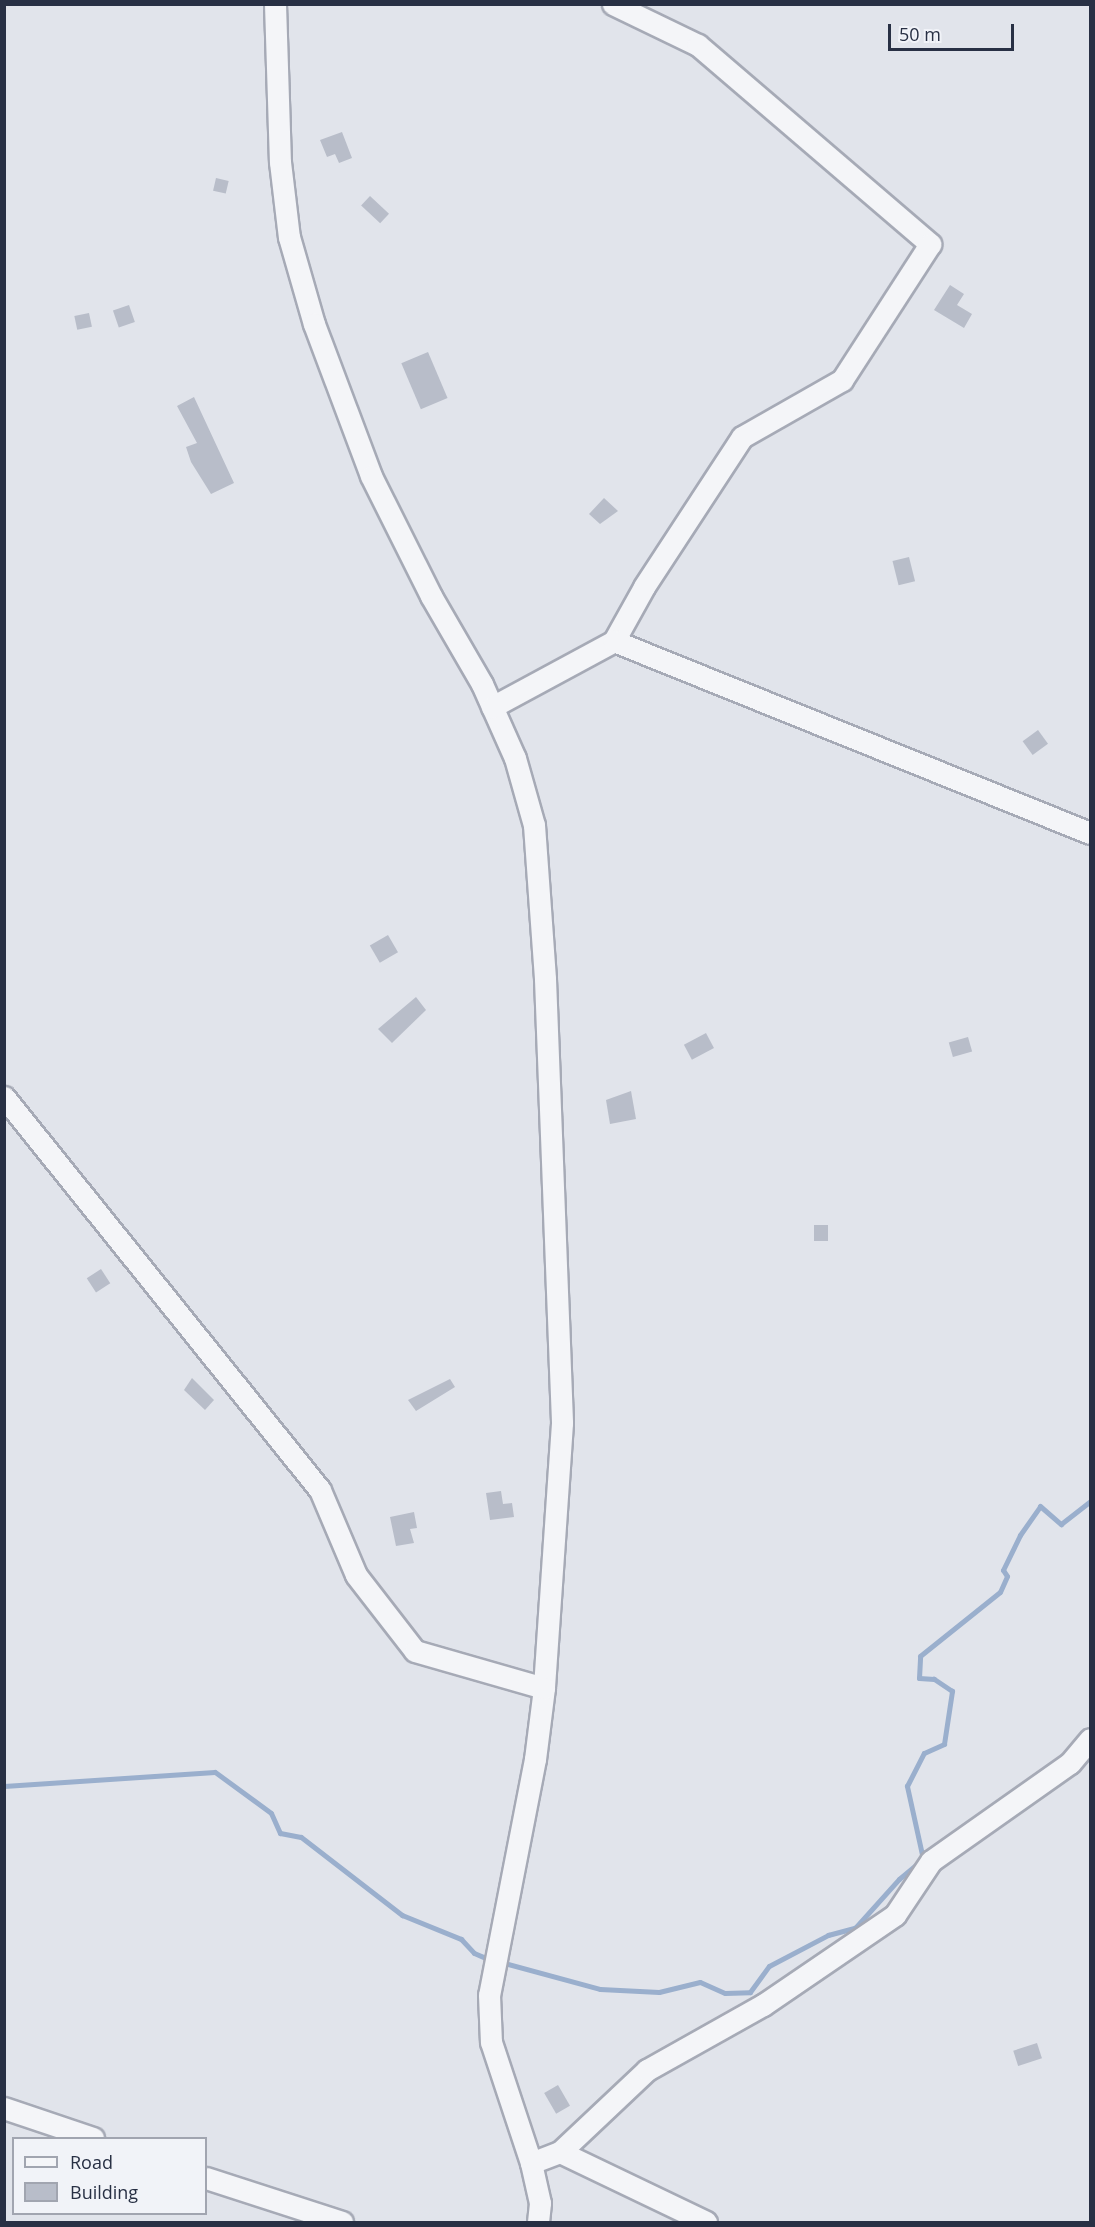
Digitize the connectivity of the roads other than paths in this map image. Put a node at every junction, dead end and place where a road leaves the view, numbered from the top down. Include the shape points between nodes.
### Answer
1 (275, 4) edge
2 (613, 4) edge
3 (614, 641) junction
4 (492, 707) junction
5 (1090, 833) edge
6 (4, 1097) edge
7 (544, 1689) junction
8 (1090, 1740) edge
9 (4, 2108) edge
10 (87, 2137) edge
11 (560, 2152) junction
12 (531, 2163) junction
13 (207, 2178) edge
14 (342, 2223) edge
15 (538, 2223) edge
16 (706, 2223) edge

1 - 4 street via 280,162 289,237 314,324 371,476
2 - 3 street via 698,45 930,244 842,380 742,437 644,587
3 - 4 street
3 - 5 street
4 - 7 street via 515,758 534,825 545,979 562,1423
6 - 7 street via 320,1490 356,1575 415,1651
7 - 12 street via 535,1759 489,1995 490,2042
8 - 11 street via 1070,1762 931,1861 895,1915 763,2005 647,2070
9 - 10 street
11 - 12 street
11 - 16 street
12 - 15 street via 540,2203
13 - 14 street

